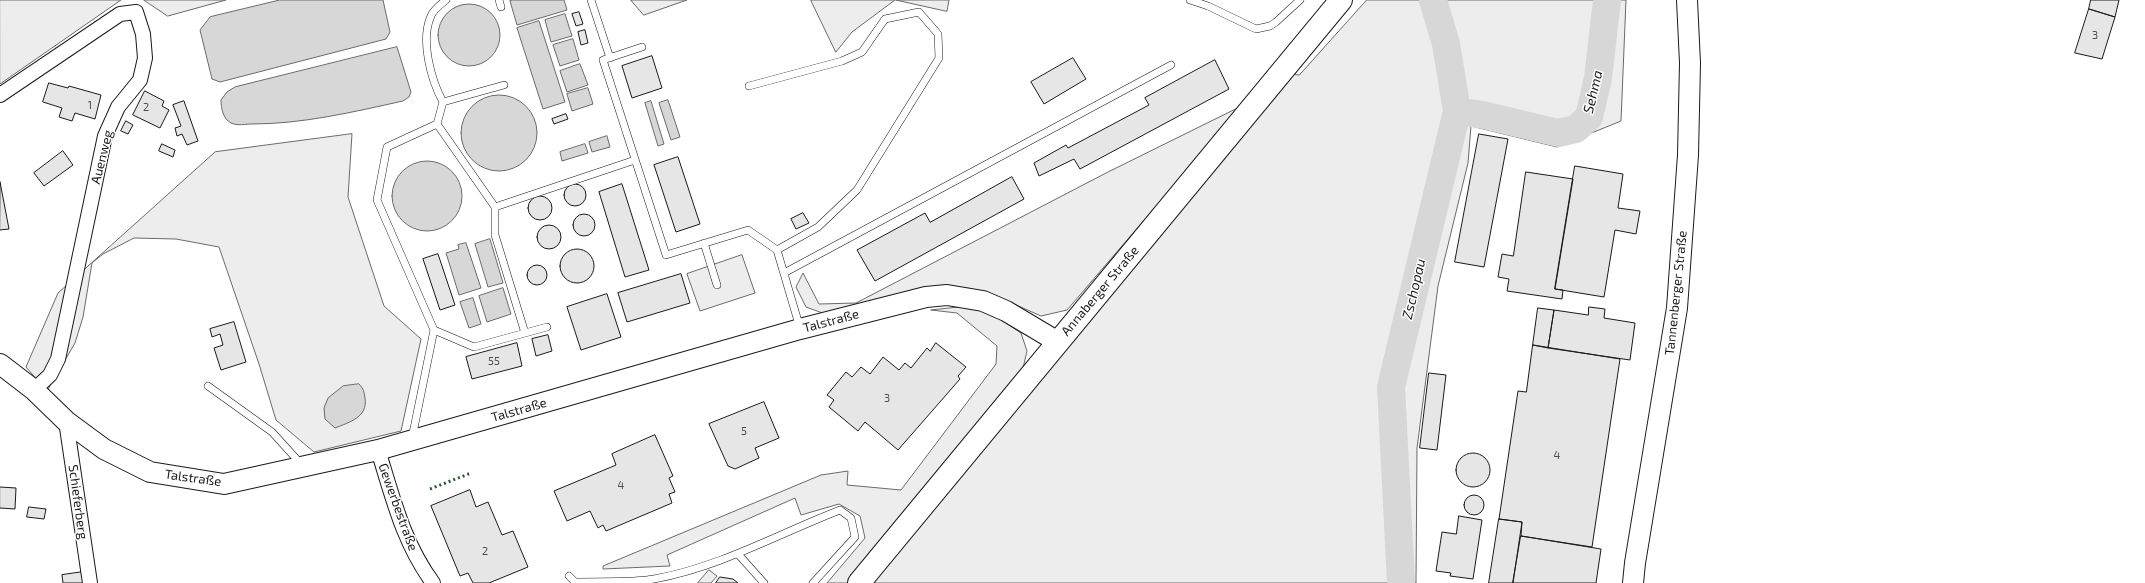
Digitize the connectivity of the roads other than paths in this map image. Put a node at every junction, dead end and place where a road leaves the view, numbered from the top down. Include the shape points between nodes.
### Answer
1 (446, 0) edge
2 (591, 0) edge
3 (1190, 0) edge
4 (1300, 0) edge
5 (1341, 0) edge
6 (1688, 0) edge
7 (642, 47) dead end
8 (610, 58) junction
9 (1171, 65) dead end
10 (504, 85) dead end
11 (749, 86) dead end
12 (0, 95) edge
13 (443, 102) junction
14 (437, 124) junction
15 (635, 160) junction
16 (495, 207) junction
17 (704, 243) junction
18 (777, 250) junction
19 (784, 273) junction
20 (717, 285) dead end
21 (547, 327) dead end
22 (800, 329) junction
23 (434, 330) junction
24 (525, 333) junction
25 (1058, 342) junction
26 (0, 364) edge
27 (208, 386) dead end
28 (34, 390) junction
29 (66, 420) junction
30 (412, 441) junction
31 (378, 450) junction
32 (303, 467) junction
33 (738, 554) junction
34 (569, 576) dead end
35 (652, 581) edge
36 (90, 583) edge
37 (433, 583) edge
38 (764, 583) edge
39 (813, 583) edge
40 (859, 583) edge
41 (1633, 583) edge

1 - 13 lane via 431,15 425,41 436,89
2 - 8 lane
3 - 4 lane via 1256,29 1270,26
5 - 25 main road, Annaberger Straße
6 - 41 main road, Tannenberger Straße via 1688,155 1677,308 1634,563
7 - 8 lane
8 - 15 lane via 603,60
9 - 19 lane
10 - 13 lane
11 - 18 lane via 842,61 862,52 885,19 919,12 938,34 939,58 857,190 818,227
12 - 28 street, Auenweg via 120,14 136,12 143,34 145,58 140,80 118,107 105,136 58,359 50,375
13 - 14 lane
14 - 16 lane
14 - 23 lane via 387,147 377,200
15 - 16 lane
15 - 17 lane via 666,254
16 - 24 lane via 495,235
17 - 18 lane via 748,230
17 - 20 lane
18 - 19 lane
19 - 22 lane
21 - 24 lane
22 - 25 main road, Talstraße via 926,297 947,295 983,301 1006,310
22 - 30 main road, Talstraße
23 - 24 lane via 474,347
23 - 30 lane
25 - 40 main road, Annaberger Straße
26 - 28 main road, Talstraße
27 - 32 lane via 272,432
28 - 29 main road, Talstraße
29 - 32 main road, Talstraße via 104,449 150,472 224,484
29 - 36 street, Schieferberg
30 - 31 main road, Talstraße
31 - 32 main road, Talstraße
31 - 37 street, Gewerbestraße via 404,532 418,562
33 - 35 lane
33 - 38 lane
33 - 39 lane via 793,528 840,510 851,518 855,537
34 - 35 lane via 575,582

